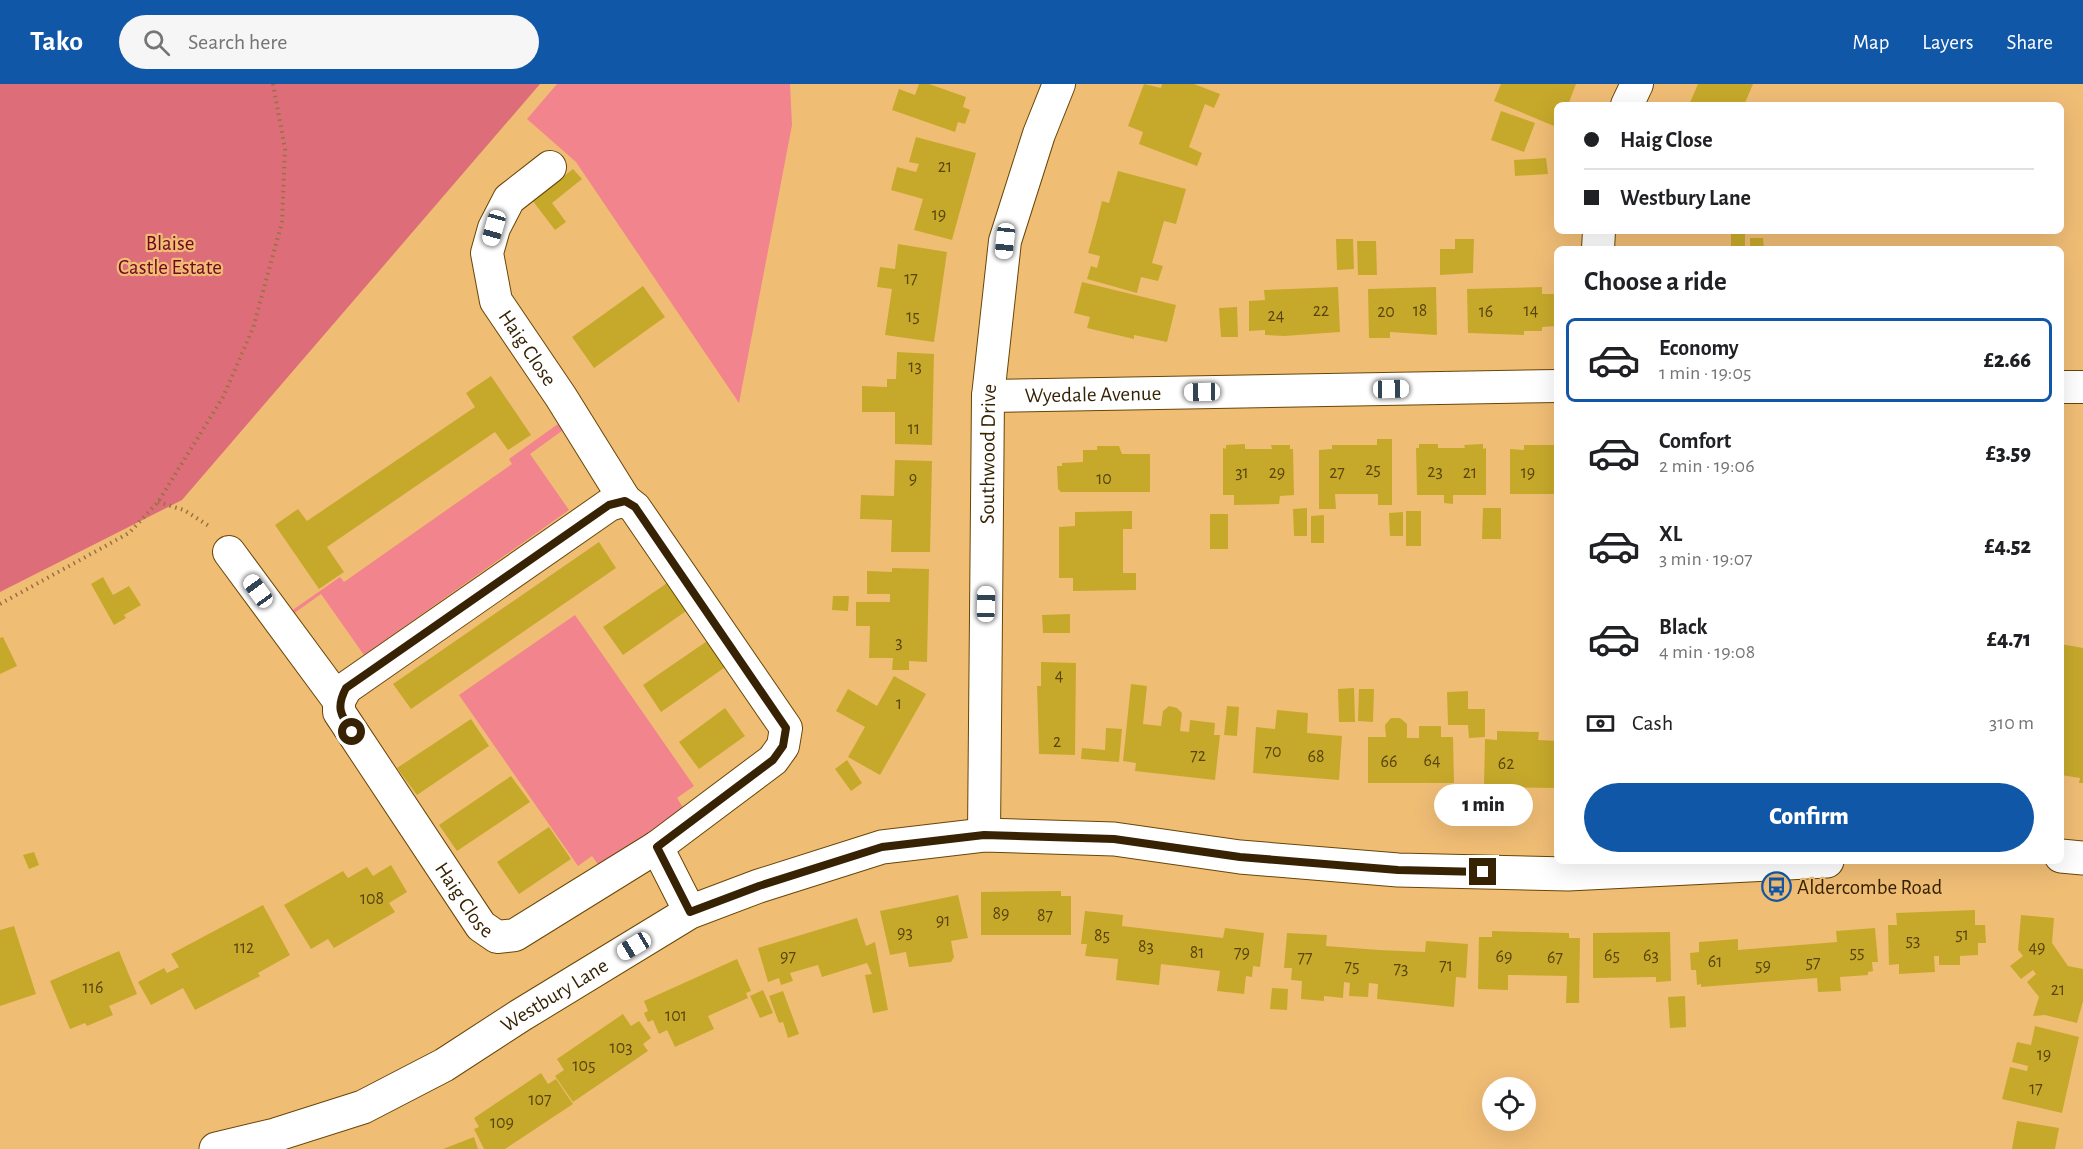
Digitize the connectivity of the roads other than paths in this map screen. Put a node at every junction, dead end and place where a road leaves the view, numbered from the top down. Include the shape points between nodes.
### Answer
1 (1059, 84) edge
2 (1637, 84) edge
3 (1628, 102) edge
4 (550, 166) dead end
5 (1554, 386) edge
6 (2064, 387) edge
7 (2083, 387) edge
8 (988, 396) junction
9 (625, 501) junction
10 (229, 552) road end
11 (339, 701) junction
12 (984, 835) junction
13 (657, 847) junction
14 (2064, 856) edge
15 (2083, 858) edge
16 (1767, 864) edge
17 (690, 912) junction
18 (216, 1149) edge

1 - 8 street, Southwood Drive via 1005,241
2 - 3 street
4 - 9 street, Haig Close via 509,199 494,228 487,253 496,301
5 - 8 street, Wyedale Avenue
6 - 7 street
8 - 12 street, Southwood Drive
9 - 11 street via 609,505 346,688
9 - 13 street, Haig Close via 635,507 786,728 783,746 773,760
10 - 11 street, Haig Close
11 - 13 street, Haig Close via 339,712 481,926 497,937 515,935
12 - 16 street, Westbury Lane via 1114,839 1240,857 1398,870 1568,874
12 - 17 street, Westbury Lane via 882,847
13 - 17 street
14 - 15 street
17 - 18 street, Westbury Lane via 444,1065 363,1107

